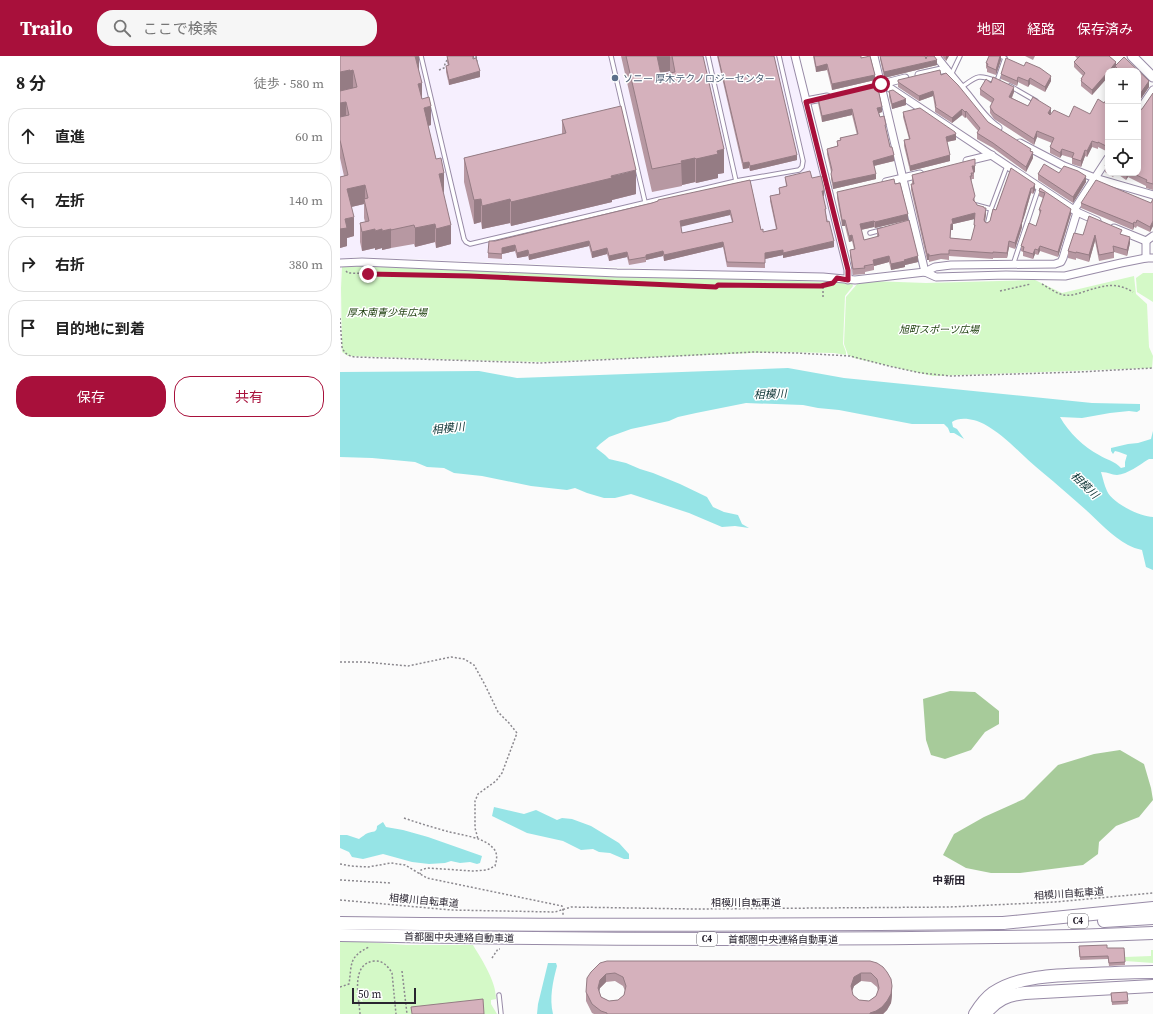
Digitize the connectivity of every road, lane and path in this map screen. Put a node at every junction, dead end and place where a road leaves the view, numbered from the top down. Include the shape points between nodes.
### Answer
1 (421, 56) edge
2 (473, 56) edge
3 (612, 56) edge
4 (708, 56) edge
5 (779, 56) edge
6 (795, 56) edge
7 (874, 56) edge
8 (936, 56) edge
9 (960, 56) edge
10 (1000, 56) edge
11 (1132, 56) edge
12 (450, 57) edge
13 (476, 57) edge
14 (477, 62) edge
15 (946, 68) junction
16 (439, 70) dead end
17 (951, 76) junction
18 (1153, 77) edge
19 (997, 81) junction
20 (1002, 83) edge
21 (879, 85) junction
22 (1008, 86) edge
23 (962, 87) junction
24 (1153, 90) edge
25 (836, 95) edge
26 (806, 102) junction
27 (1040, 104) edge
28 (1141, 108) edge
29 (1004, 132) edge
30 (1017, 141) edge
31 (992, 155) junction
32 (962, 163) edge
33 (1105, 163) edge
34 (1008, 165) junction
35 (925, 172) edge
36 (903, 178) junction
37 (1095, 178) junction
38 (736, 181) junction
39 (881, 183) edge
40 (1039, 187) junction
41 (1153, 195) edge
42 (645, 202) junction
43 (976, 205) edge
44 (991, 209) junction
45 (1076, 211) junction
46 (988, 226) edge
47 (884, 229) edge
48 (870, 233) dead end
49 (1153, 236) edge
50 (1146, 240) junction
51 (1150, 258) edge
52 (341, 264) edge
53 (1012, 264) junction
54 (925, 272) junction
55 (823, 277) junction
56 (837, 278) junction
57 (1038, 279) junction
58 (848, 280) junction
59 (824, 286) junction
60 (1000, 291) dead end
61 (1133, 292) dead end
62 (823, 297) dead end
63 (340, 318) edge
64 (1153, 368) edge
65 (340, 662) edge
66 (404, 818) dead end
67 (478, 839) junction
68 (340, 864) edge
69 (420, 874) junction
70 (340, 880) edge
71 (391, 883) dead end
72 (1153, 893) edge
73 (340, 900) edge
74 (1153, 908) edge
75 (563, 910) junction
76 (1153, 918) edge
77 (340, 922) edge
78 (1003, 923) junction
79 (1153, 933) edge
80 (340, 935) edge
81 (1074, 936) junction
82 (1153, 937) edge
83 (373, 945) dead end
84 (402, 971) dead end
85 (1153, 972) edge
86 (1153, 986) edge
87 (340, 987) edge
88 (499, 995) dead end
89 (360, 1014) edge
90 (396, 1014) edge
91 (407, 1014) edge
92 (501, 1014) edge
93 (975, 1014) edge
94 (986, 1014) edge

1 - 42 lane via 466,242 470,244
2 - 13 path
3 - 42 lane
4 - 38 lane
5 - 38 lane via 803,161 802,167 799,170
6 - 26 street
7 - 21 street
8 - 15 street
9 - 17 lane
10 - 19 lane via 1006,58
11 - 18 main road
12 - 16 path via 444,68
13 - 14 path
15 - 17 street
15 - 21 street
17 - 23 street
19 - 20 lane
19 - 23 lane via 980,76
21 - 31 street
21 - 36 street
22 - 27 lane
23 - 29 street via 991,124
24 - 28 street
25 - 26 street
26 - 58 street via 832,194
30 - 37 street via 1064,166
31 - 32 street
31 - 34 street
33 - 37 street
34 - 40 street
34 - 44 lane
35 - 36 street
36 - 39 street
36 - 54 street via 910,223
37 - 41 street
37 - 45 street
38 - 42 lane
40 - 45 street
40 - 53 lane
43 - 44 lane
44 - 46 lane
45 - 50 street
45 - 53 street via 1060,262
47 - 48 lane
49 - 50 street
50 - 51 street
51 - 57 street via 1065,276
52 - 55 street via 362,262 617,273
52 - 59 path via 348,273 368,274 716,287
53 - 54 street via 951,265 935,267
54 - 57 street via 936,276 1006,275
54 - 58 street
55 - 56 street
55 - 59 path
56 - 58 street
56 - 59 path via 833,283
57 - 60 path
57 - 61 path via 1065,295 1107,285 1126,288
59 - 62 path
63 - 64 path via 343,351 355,357 540,363 796,353 850,356 907,370 950,376
65 - 67 path via 408,666 451,657 464,659 474,665 498,712 517,733 502,773 496,781 478,794 475,801 475,828
66 - 67 path
67 - 69 path via 493,847 496,854 495,866 487,870 473,871 427,868 421,870
68 - 69 path via 368,867 391,863 404,865
69 - 75 path via 427,878 562,906
70 - 71 path
72 - 75 path, 相模川自転車道 via 1055,902 950,907 571,907
73 - 75 path, 相模川自転車道 via 450,910
74 - 78 highway
76 - 78 highway, 首都圏中央連絡自動車道 / C4
77 - 78 highway, 首都圏中央連絡自動車道 / C4, bridge via 457,925
79 - 81 highway, 首都圏中央連絡自動車道 / C4
80 - 81 highway, 首都圏中央連絡自動車道 / C4, bridge via 695,939
81 - 82 highway
83 - 87 path via 353,960 349,984
84 - 91 path
85 - 93 highway via 1056,975 1024,981 993,993
86 - 94 highway via 1011,995 1000,1000
88 - 92 lane
89 - 90 path via 358,974 373,961 385,964 392,973

